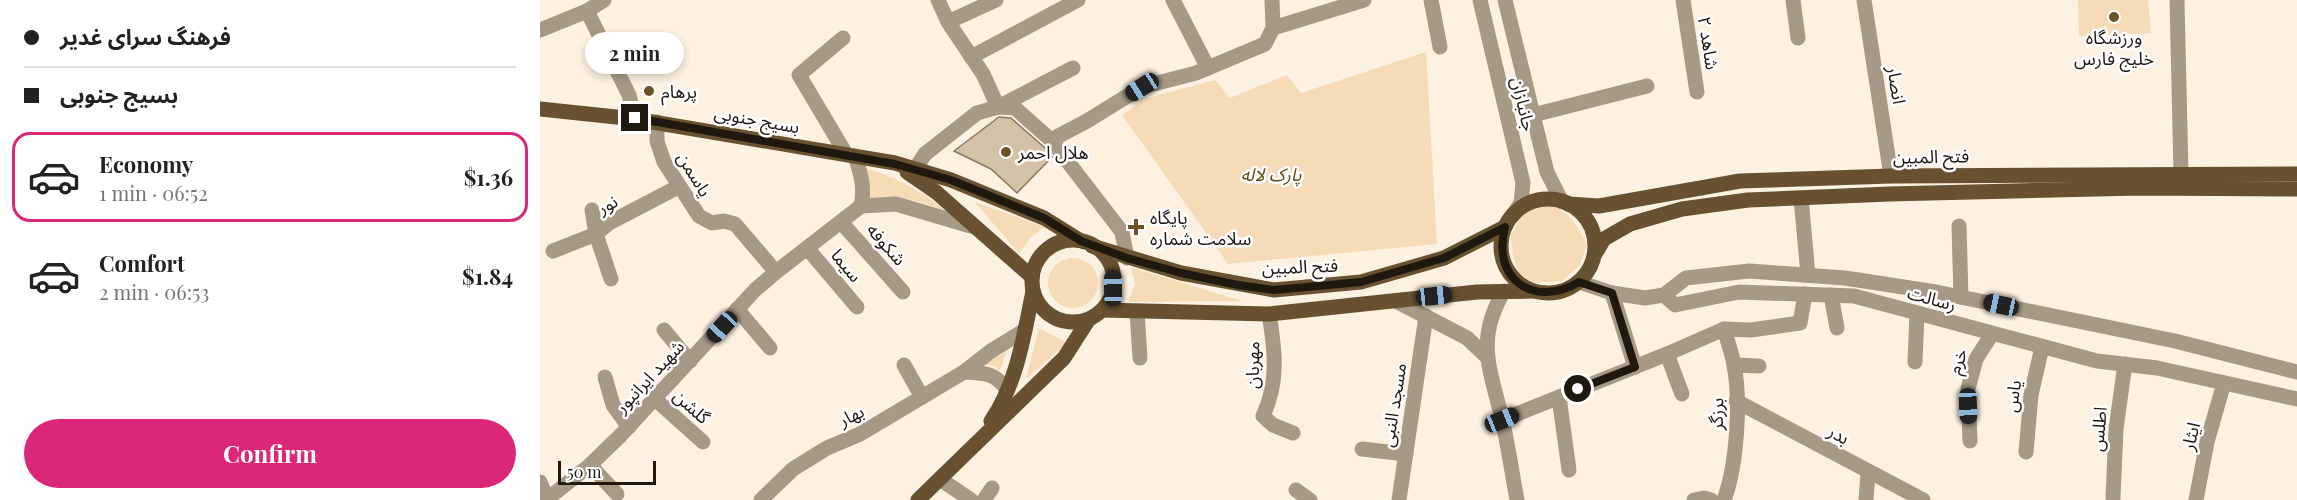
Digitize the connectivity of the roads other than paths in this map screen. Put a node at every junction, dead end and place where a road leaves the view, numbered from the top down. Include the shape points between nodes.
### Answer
1 (604, 0) edge
2 (938, 0) edge
3 (996, 0) edge
4 (1078, 0) edge
5 (1173, 0) edge
6 (1272, 0) edge
7 (1364, 0) edge
8 (1431, 0) edge
9 (1479, 0) edge
10 (1505, 0) edge
11 (1683, 0) edge
12 (1793, 0) edge
13 (1864, 0) edge
14 (2177, 0) edge
15 (587, 11) junction
16 (948, 22) junction
17 (1273, 28) junction
18 (540, 30) edge
19 (843, 38) dead end
20 (1798, 38) dead end
21 (1440, 47) dead end
22 (971, 57) junction
23 (1073, 68) dead end
24 (1208, 68) junction
25 (1647, 86) dead end
26 (1697, 92) dead end
27 (998, 107) junction
28 (540, 109) edge
29 (1533, 116) junction
30 (635, 118) junction
31 (657, 122) junction
32 (1051, 140) junction
33 (851, 155) junction
34 (1544, 161) junction
35 (1518, 163) junction
36 (895, 164) junction
37 (915, 169) junction
38 (2297, 174) edge
39 (1891, 176) junction
40 (2182, 181) junction
41 (678, 187) junction
42 (2297, 189) edge
43 (1801, 198) junction
44 (1565, 203) junction
45 (861, 206) junction
46 (592, 210) dead end
47 (1509, 221) junction
48 (841, 222) junction
49 (1959, 226) dead end
50 (974, 227) junction
51 (596, 234) junction
52 (1087, 243) junction
53 (807, 248) junction
54 (553, 251) dead end
55 (1595, 254) junction
56 (1127, 258) junction
57 (776, 272) junction
58 (1808, 275) junction
59 (611, 279) dead end
60 (1579, 282) junction
61 (1033, 284) junction
62 (1504, 291) junction
63 (1533, 291) junction
64 (903, 292) dead end
65 (1612, 293) junction
66 (1805, 294) junction
67 (1664, 295) junction
68 (1831, 295) junction
69 (1961, 297) junction
70 (1396, 301) junction
71 (857, 307) dead end
72 (737, 309) junction
73 (1102, 310) junction
74 (1137, 312) junction
75 (1269, 314) junction
76 (1917, 314) junction
77 (1426, 316) junction
78 (1089, 319) junction
79 (1724, 328) junction
80 (1837, 328) dead end
81 (664, 330) dead end
82 (1025, 330) junction
83 (1992, 334) junction
84 (2042, 347) junction
85 (770, 348) dead end
86 (1667, 354) junction
87 (1487, 357) junction
88 (1140, 358) dead end
89 (690, 360) junction
90 (1915, 362) dead end
91 (2126, 364) junction
92 (904, 365) dead end
93 (1734, 365) junction
94 (1759, 366) dead end
95 (1635, 367) junction
96 (964, 372) junction
97 (2297, 372) edge
98 (605, 377) dead end
99 (2224, 383) junction
100 (1007, 390) junction
101 (1682, 394) dead end
102 (922, 397) junction
103 (1559, 397) junction
104 (655, 399) junction
105 (2297, 399) edge
106 (1736, 401) junction
107 (1502, 420) junction
108 (629, 427) junction
109 (1293, 433) dead end
110 (1970, 441) dead end
111 (703, 442) dead end
112 (1362, 449) dead end
113 (970, 450) junction
114 (2026, 452) dead end
115 (1406, 454) junction
116 (590, 465) junction
117 (1569, 470) dead end
118 (1868, 473) junction
119 (940, 479) junction
120 (540, 482) edge
121 (1296, 490) dead end
122 (617, 494) dead end
123 (2113, 498) dead end
124 (547, 500) edge
125 (761, 500) edge
126 (918, 500) edge
127 (971, 500) edge
128 (1310, 500) edge
129 (1399, 500) edge
130 (1517, 500) edge
131 (1694, 500) edge
132 (1711, 500) edge
133 (1724, 500) edge
134 (1866, 500) edge
135 (1923, 500) edge
136 (2196, 500) edge

1 - 15 street
2 - 16 street
3 - 16 street
4 - 22 street
5 - 24 street
6 - 17 street
7 - 17 street
8 - 21 street
9 - 35 street, جانبازان
10 - 29 street, جانبازان
11 - 26 street, شاهد ۲
12 - 20 street
13 - 39 street, انصار
14 - 40 street
15 - 18 street
15 - 30 street via 629,95
16 - 22 street
17 - 24 street via 1265,44
19 - 33 street via 799,75
22 - 27 street
23 - 27 street
24 - 32 street via 1142,87
25 - 29 street
27 - 32 street via 1015,108
27 - 37 street via 977,113 925,154
28 - 30 main road, بسیج جنوبی
29 - 34 street, جانبازان
30 - 31 main road, بسیج جنوبی
31 - 33 main road, بسیج جنوبی
31 - 41 street, یاسمن via 657,141
32 - 56 street via 1122,232
33 - 36 main road, بسیج جنوبی
33 - 45 street via 861,175
34 - 35 street via 1532,168
34 - 44 street, جانبازان via 1551,182
35 - 47 street, جانبازان via 1523,195
36 - 37 main road, بسیج جنوبی
36 - 50 main road via 936,192
37 - 52 main road, بسیج جنوبی via 1044,218
38 - 40 main road, فتح المبین
39 - 40 main road, فتح المبین
39 - 44 main road, فتح المبین via 1740,181 1599,206
40 - 42 main road, فتح المبین
40 - 43 main road, فتح المبین
41 - 51 street, نور via 609,223
41 - 57 street, یاسمن via 699,216 712,223 735,224
43 - 55 main road, فتح المبین via 1682,209 1616,231 1604,239
43 - 58 street
44 - 47 main road via 1539,200 1524,205
44 - 55 main road via 1581,212 1590,224
45 - 48 street, شهید ایرانپور
45 - 50 street via 896,204
46 - 51 street
47 - 56 main road, فتح المبین via 1444,258 1361,282 1274,290 1181,273
47 - 63 main road via 1501,242 1502,257 1508,272
48 - 53 street, شهید ایرانپور
48 - 64 street, شکوفه
49 - 69 street
50 - 61 main road
51 - 54 street, نور
51 - 59 street
52 - 56 main road, فتح المبین
52 - 61 main road via 1067,241 1054,245 1040,259
52 - 73 main road via 1102,253 1113,275 1110,300
53 - 57 street, شهید ایرانپور
53 - 71 street, سیما
55 - 60 main road
57 - 72 street, شهید ایرانپور
58 - 67 street, رسالت via 1749,271 1686,278
58 - 69 street, رسالت
60 - 63 main road via 1549,294
60 - 65 street, رسالت
61 - 78 main road via 1039,304 1048,314 1061,321
61 - 82 main road
62 - 63 main road
62 - 70 main road
62 - 87 street via 1492,310
65 - 67 street, رسالت via 1645,298
65 - 95 street
66 - 67 street, رسالت via 1739,292 1675,305
66 - 68 street, رسالت
66 - 79 street via 1800,323 1751,330
68 - 76 street, رسالت via 1854,296
68 - 80 street
69 - 97 street, رسالت via 2175,341
70 - 75 main road
70 - 77 street
72 - 85 street
72 - 89 street, شهید ایرانپور
73 - 74 main road
73 - 78 main road
74 - 75 main road
74 - 88 street
75 - 109 street, مهربان via 1275,380 1263,416
76 - 83 street, رسالت
76 - 90 street
77 - 87 street via 1467,338
77 - 115 street, مسجد النبی
78 - 113 main road via 1064,358
79 - 86 street
79 - 93 street, برزگر
81 - 89 street
82 - 96 street, بهار
82 - 100 main road via 1017,368
83 - 84 street, رسالت
83 - 110 street, خرم via 1976,358 1968,389
84 - 91 street, رسالت
84 - 114 street, یاس via 2031,395
86 - 95 street
86 - 101 street
87 - 107 street
89 - 104 street, شهید ایرانپور
91 - 99 street, رسالت
91 - 123 street, اطلس via 2115,429
92 - 102 street
93 - 94 street
93 - 106 street, برزگر
95 - 103 street
96 - 100 street via 987,373 1000,379
96 - 102 street, بهار
98 - 108 street via 613,405
99 - 105 street, رسالت
99 - 136 street, ایثار
100 - 113 main road via 1000,408
102 - 125 street, بهار via 793,469
103 - 107 street
103 - 117 street
104 - 108 street, شهید ایرانپور
104 - 111 street, گلشن
106 - 118 street, بدر
106 - 133 street, برزگر via 1730,484
107 - 130 street
108 - 116 street, شهید ایرانپور
112 - 115 street
113 - 119 main road
115 - 129 street, مسجد النبی
116 - 122 street
116 - 124 street, شهید ایرانپور
118 - 134 street
118 - 135 street, بدر
119 - 126 main road
119 - 127 street
120 - 124 street
121 - 128 street
131 - 132 street

